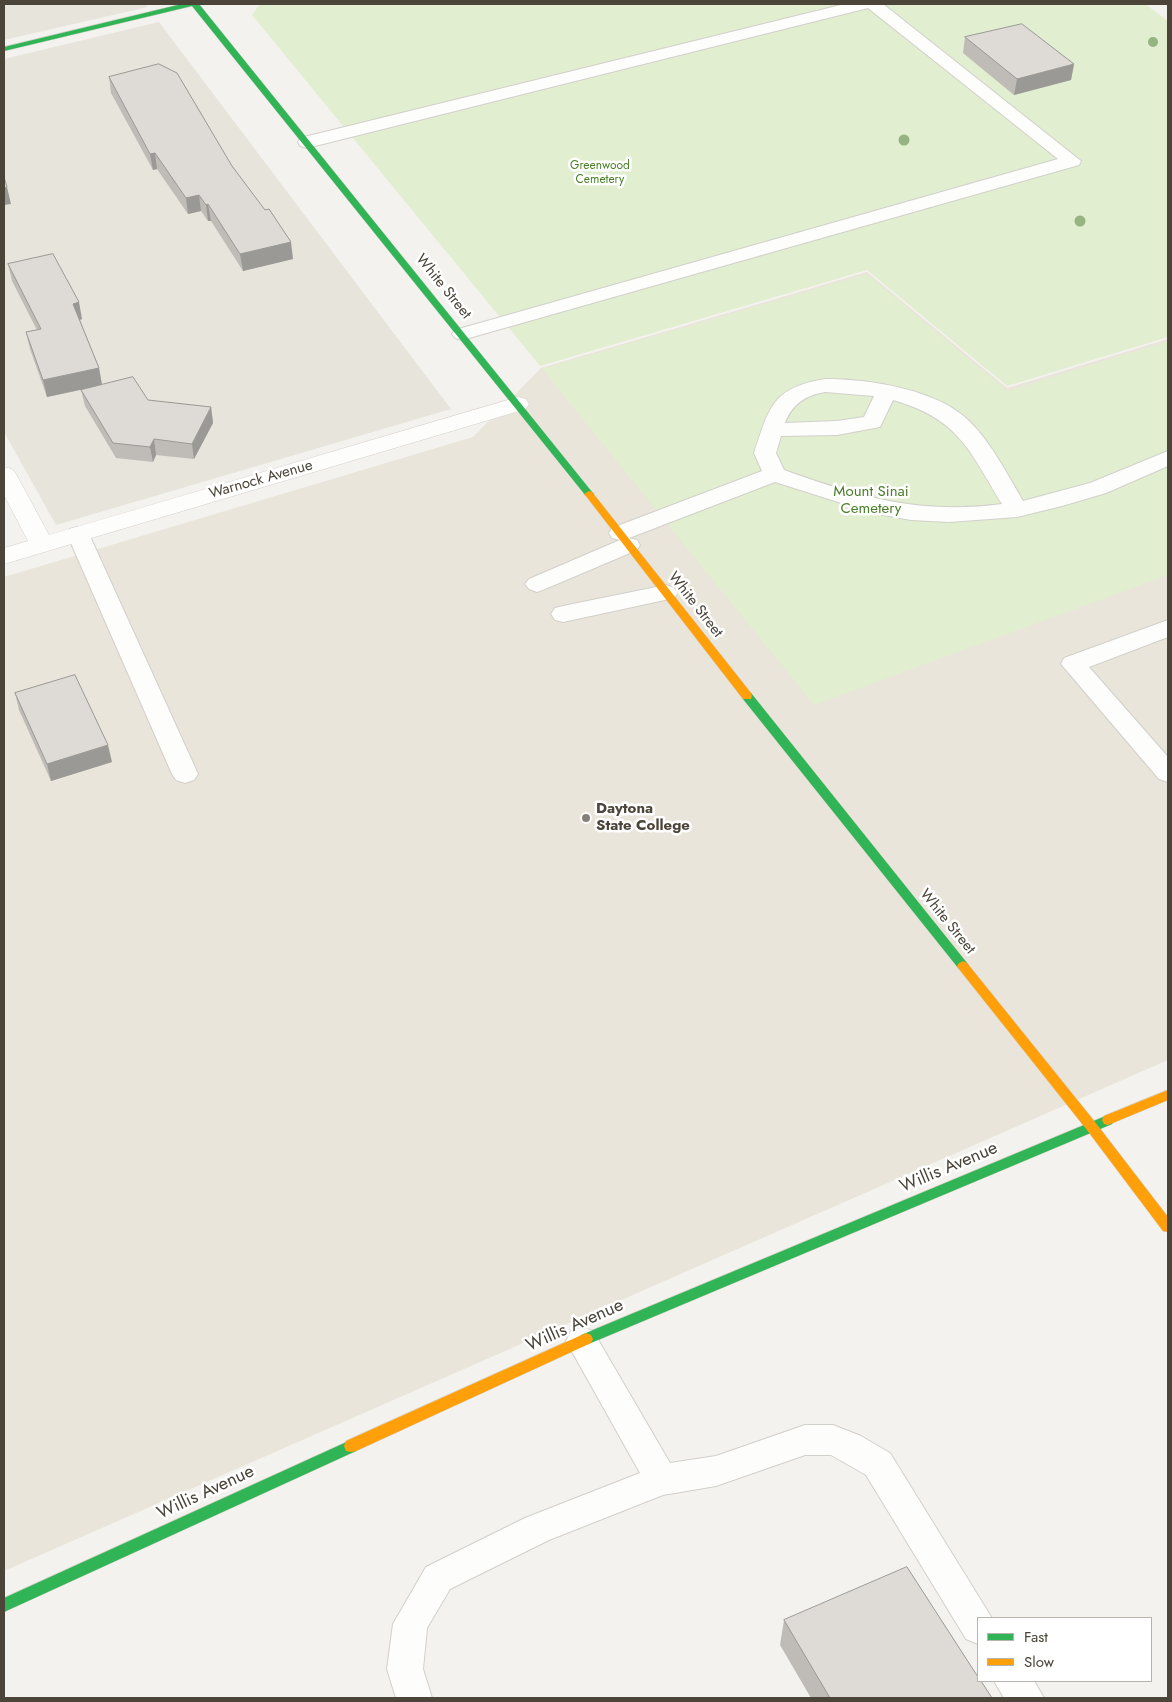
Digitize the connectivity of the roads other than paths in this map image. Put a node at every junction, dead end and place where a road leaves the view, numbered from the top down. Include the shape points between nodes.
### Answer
1 (190, 4) edge
2 (195, 4) edge
3 (865, 4) edge
4 (873, 4) edge
5 (4, 49) edge
6 (307, 142) junction
7 (462, 334) junction
8 (886, 392) junction
9 (518, 404) junction
10 (773, 430) junction
11 (1168, 458) edge
12 (4, 474) edge
13 (775, 474) junction
14 (1017, 510) junction
15 (78, 534) junction
16 (624, 539) junction
17 (42, 544) junction
18 (4, 556) edge
19 (537, 584) dead end
20 (666, 593) junction
21 (563, 614) dead end
22 (1168, 628) edge
23 (1168, 773) edge
24 (185, 774) dead end
25 (1168, 1095) edge
26 (1091, 1126) junction
27 (1168, 1227) edge
28 (582, 1341) junction
29 (662, 1480) junction
30 (4, 1605) edge
31 (977, 1625) edge
32 (1013, 1682) edge
33 (414, 1698) edge
34 (1026, 1698) edge

1 - 5 street
2 - 6 street, White Street
3 - 6 lane
4 - 7 lane via 1072,161
6 - 7 street, White Street
7 - 9 street, White Street
8 - 10 lane via 872,422 837,428
8 - 10 lane via 854,386 809,388 782,406
8 - 14 lane via 924,402 961,425
9 - 15 street, Warnock Avenue
9 - 16 street, White Street
10 - 13 lane via 765,453
11 - 14 lane via 1108,485
12 - 17 street
13 - 14 lane via 838,497 913,512 947,515
13 - 16 lane
15 - 17 street, Warnock Avenue
15 - 24 lane
16 - 19 lane
16 - 20 street, White Street
17 - 18 street, Warnock Avenue
20 - 21 lane
20 - 26 street, White Street
22 - 23 lane via 1073,664
25 - 26 street, Willis Avenue
26 - 27 street, White Street
26 - 28 street, Willis Avenue
28 - 29 lane
28 - 30 street, Willis Avenue
29 - 31 lane via 716,1471 805,1440 833,1440 849,1447 878,1464
29 - 33 lane via 537,1530 438,1578 410,1624 405,1669
32 - 34 lane

